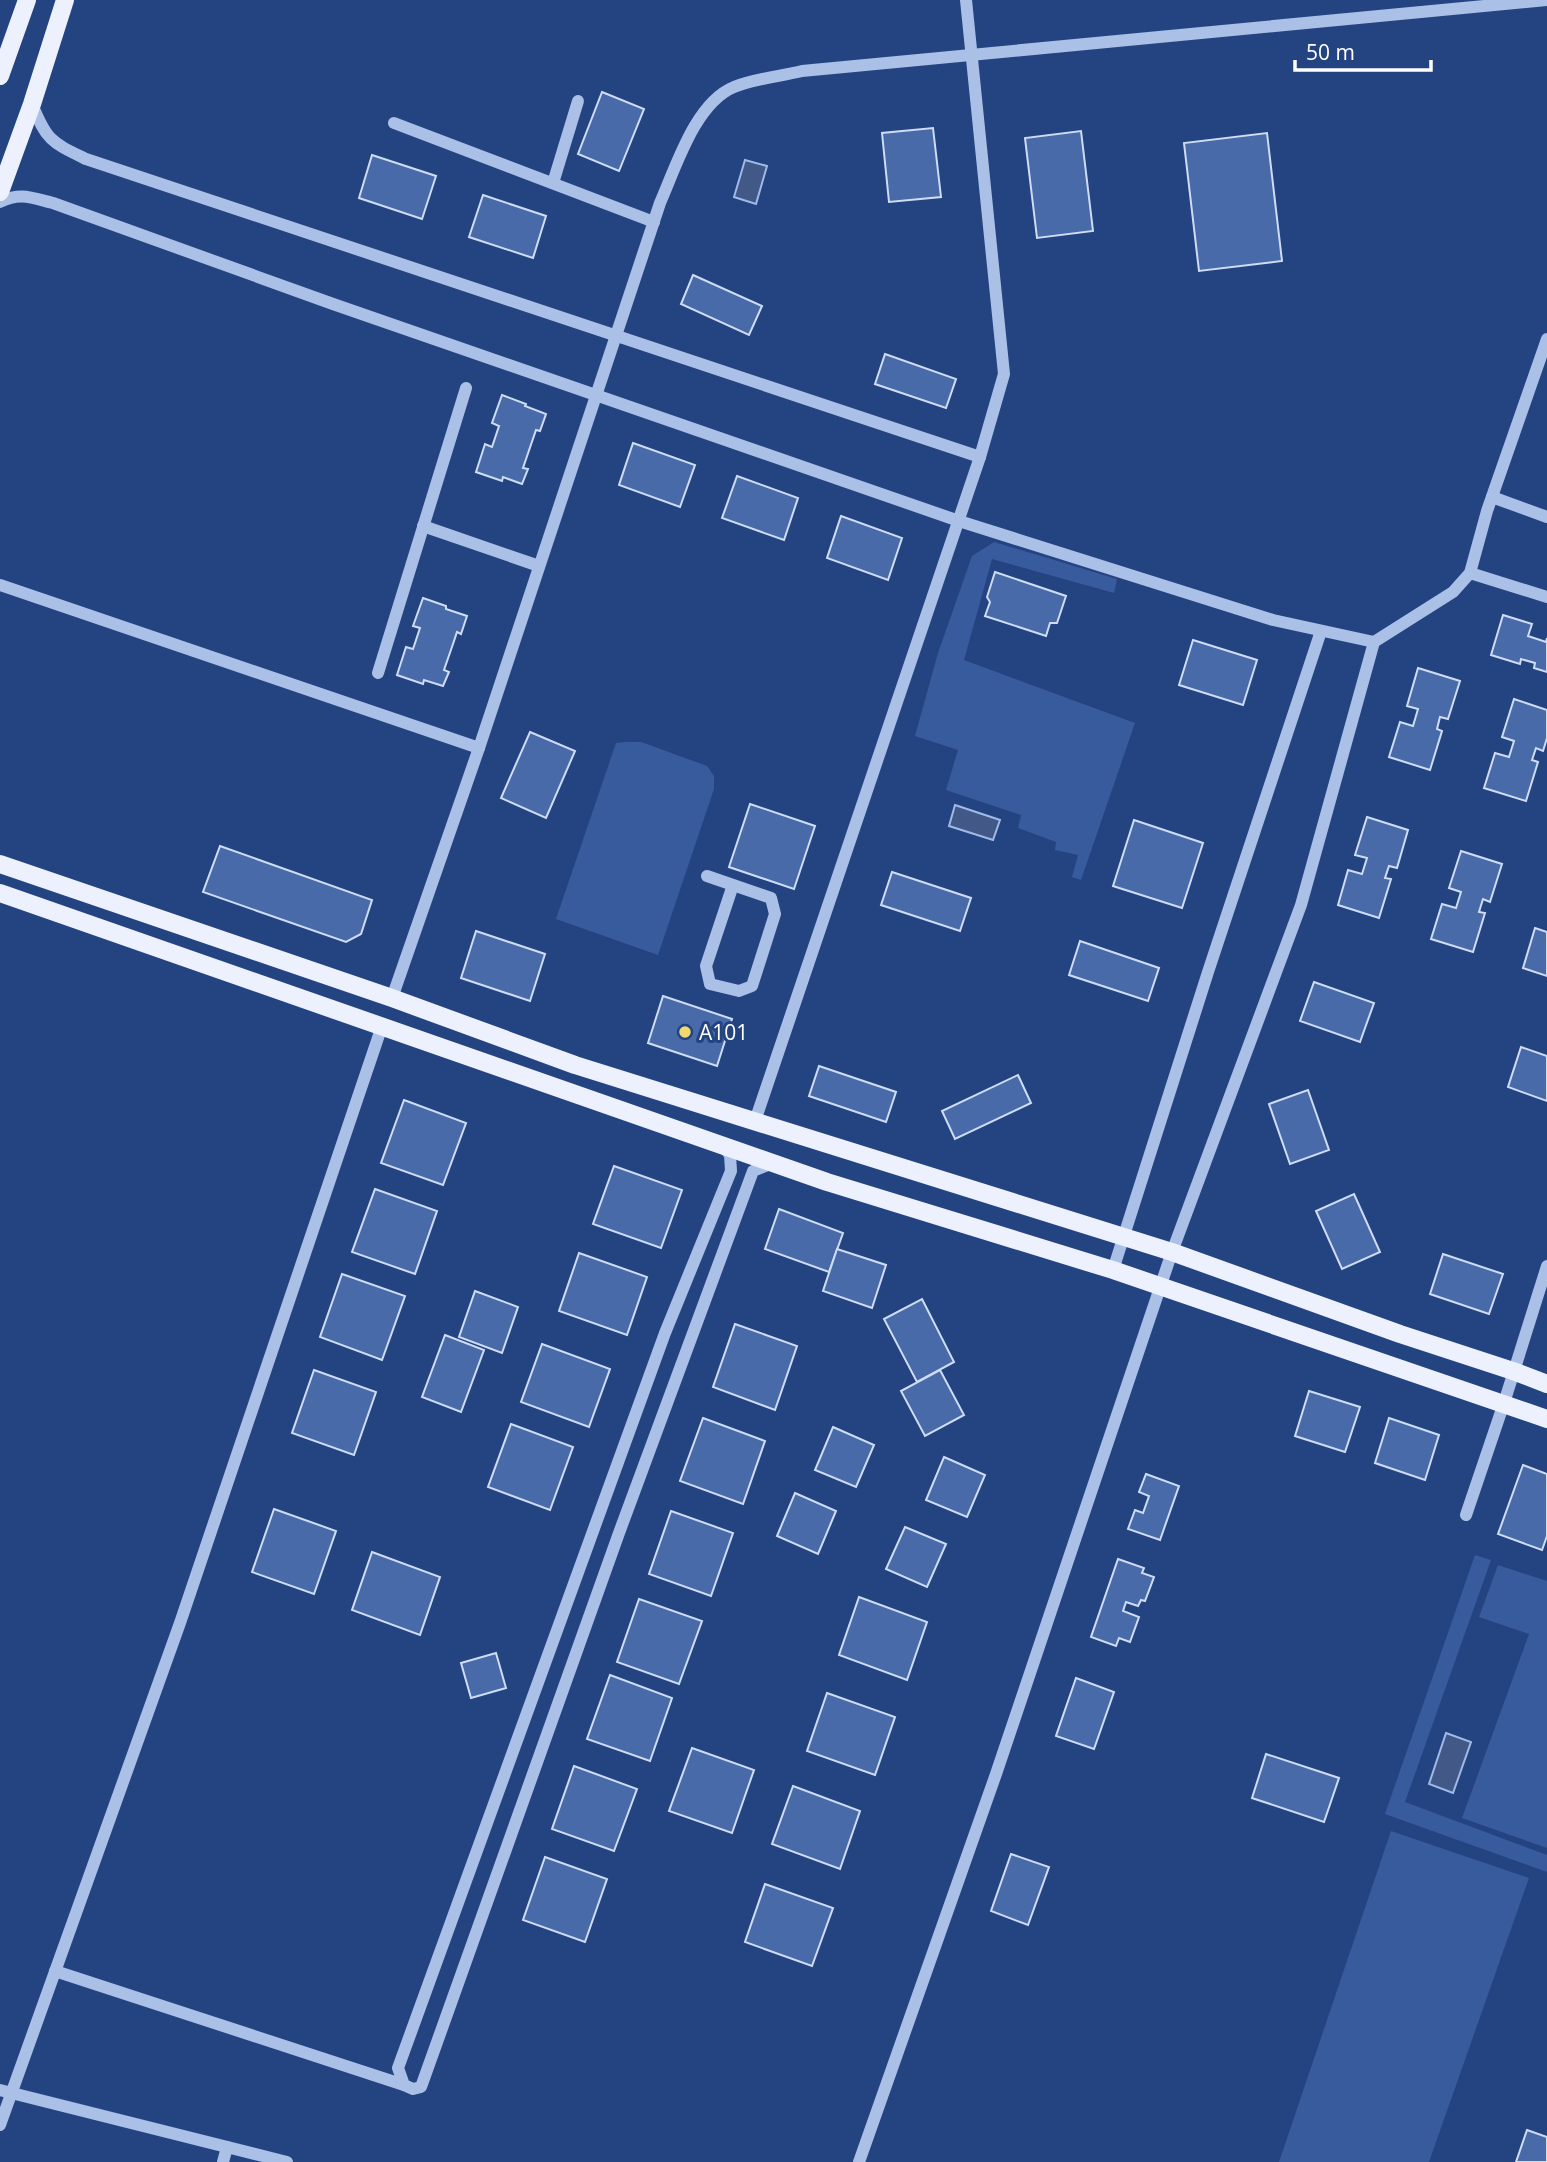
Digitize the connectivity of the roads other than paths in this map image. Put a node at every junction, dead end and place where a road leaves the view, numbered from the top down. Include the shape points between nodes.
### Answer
1 (27, 0) edge
2 (65, 0) edge
3 (966, 0) edge
4 (1547, 0) edge
5 (972, 56) junction
6 (0, 76) edge
7 (578, 101) dead end
8 (32, 104) junction
9 (394, 123) dead end
10 (553, 183) junction
11 (0, 192) edge
12 (0, 202) edge
13 (654, 222) junction
14 (615, 337) junction
15 (1547, 339) edge
16 (466, 388) dead end
17 (596, 395) junction
18 (980, 457) junction
19 (1492, 497) junction
20 (1547, 517) edge
21 (959, 520) junction
22 (423, 526) junction
23 (539, 566) junction
24 (1471, 573) junction
25 (0, 585) edge
26 (1547, 597) edge
27 (1321, 631) junction
28 (1374, 642) junction
29 (378, 673) dead end
30 (479, 748) junction
31 (0, 864) edge
32 (707, 876) dead end
33 (733, 885) junction
34 (0, 893) edge
35 (392, 998) junction
36 (382, 1026) junction
37 (755, 1121) junction
38 (721, 1145) junction
39 (774, 1163) junction
40 (1124, 1237) junction
41 (1172, 1252) junction
42 (1547, 1266) edge
43 (1113, 1270) junction
44 (1161, 1286) junction
45 (1513, 1371) junction
46 (1547, 1384) edge
47 (1504, 1404) junction
48 (1547, 1419) edge
49 (1466, 1515) dead end
50 (55, 1971) junction
51 (404, 2085) junction
52 (5, 2091) edge
53 (0, 2125) edge
54 (227, 2147) junction
55 (223, 2162) edge
56 (287, 2162) edge
57 (859, 2162) edge

1 - 6 main road
2 - 8 main road
3 - 5 street
4 - 5 street
5 - 13 street via 802,71 734,87 718,96 696,123
5 - 18 street via 1004,374
7 - 10 street
8 - 11 main road
8 - 14 street via 48,138 86,159
9 - 10 street
10 - 13 street
12 - 17 street via 22,195 53,203
13 - 14 street
14 - 17 street
14 - 18 street
15 - 19 street
16 - 22 street
17 - 21 street
17 - 23 street
18 - 21 street
19 - 20 street
19 - 24 street
21 - 27 street via 1273,620
21 - 37 street
22 - 23 street
22 - 29 street
23 - 30 street
24 - 26 street
24 - 28 street via 1453,592
25 - 30 street
27 - 28 street
27 - 40 street
28 - 41 street via 1301,905
30 - 35 street
31 - 35 main road
32 - 33 street
33 - 33 street via 771,898 775,909 752,986 740,992 710,984 706,966
34 - 36 main road
35 - 37 main road via 575,1065
36 - 38 main road
36 - 50 street via 180,1623
37 - 40 main road
38 - 39 main road
38 - 51 street via 730,1155 731,1171 665,1333 398,2068
39 - 43 main road
39 - 51 street via 753,1171 421,2087
40 - 41 main road
40 - 43 street
41 - 44 street
41 - 45 main road
42 - 45 street
43 - 44 main road
44 - 47 main road
44 - 57 street
45 - 46 main road
45 - 47 street
47 - 48 main road
47 - 49 street
50 - 51 street
50 - 52 street
52 - 53 street
52 - 54 street
54 - 55 street
54 - 56 street

